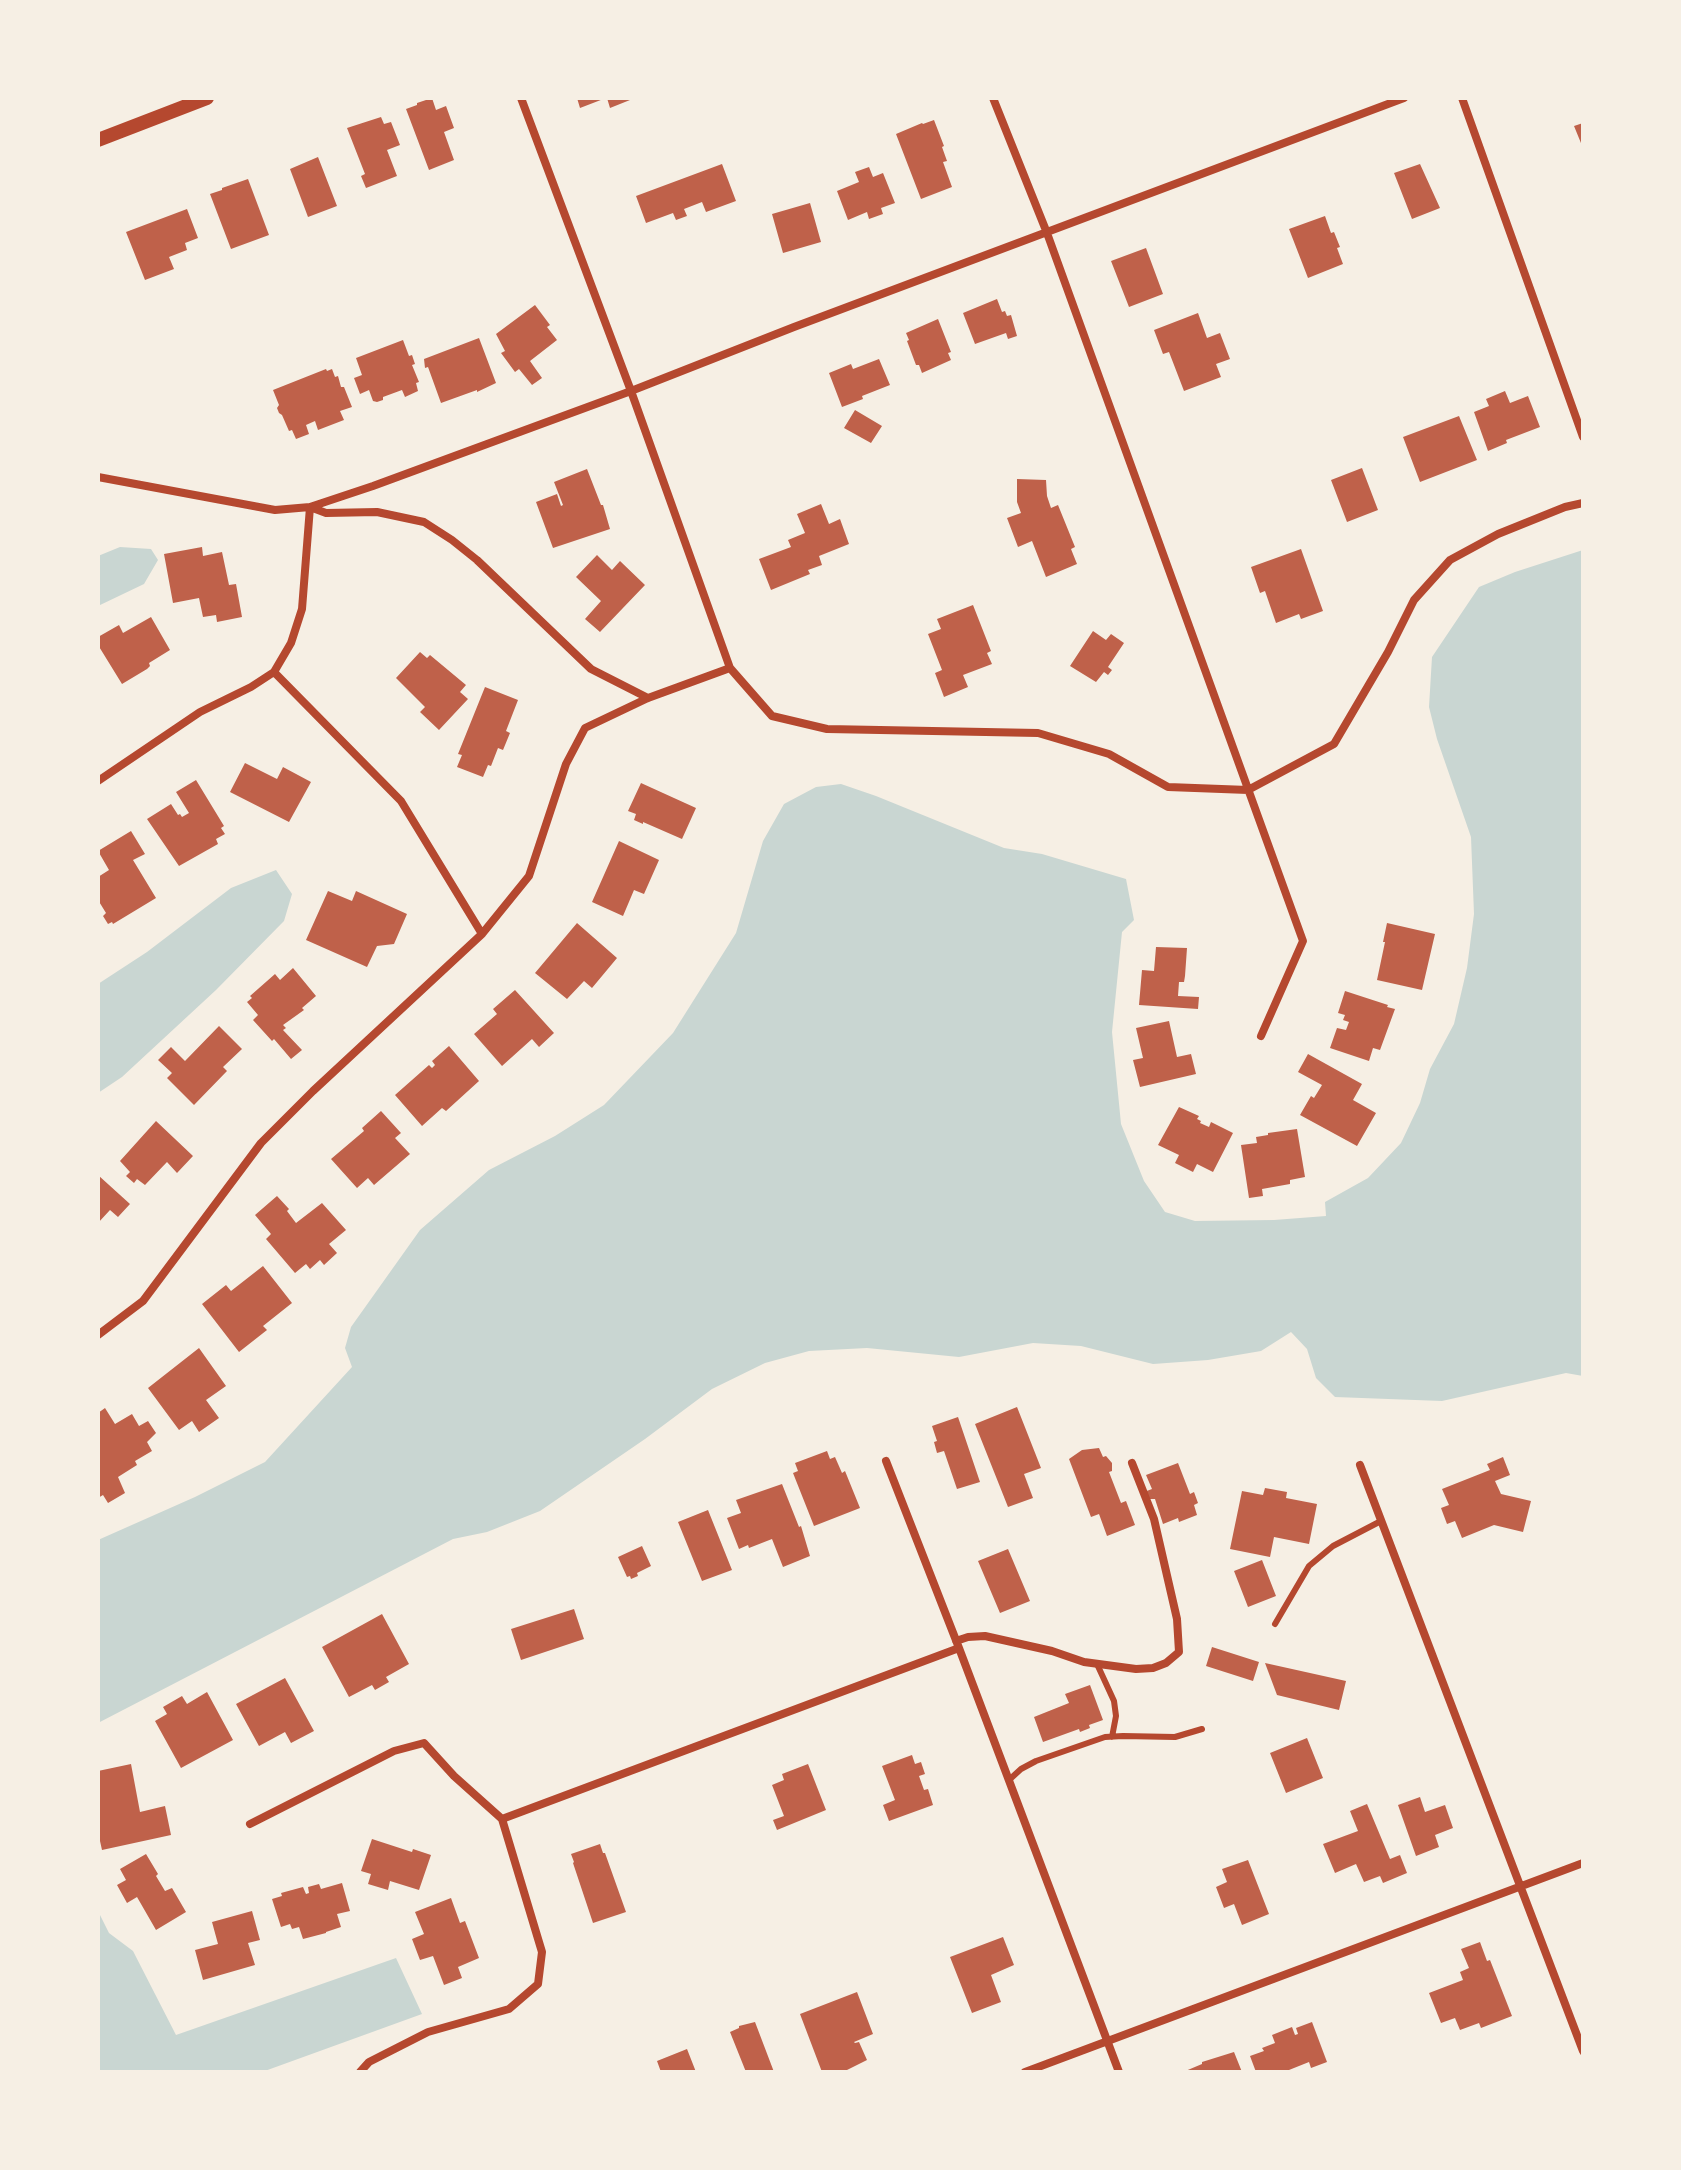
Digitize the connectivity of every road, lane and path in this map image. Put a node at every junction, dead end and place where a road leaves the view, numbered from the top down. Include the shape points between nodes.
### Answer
1 (207, 98) edge
2 (521, 98) edge
3 (993, 98) edge
4 (1404, 98) edge
5 (1462, 98) edge
6 (98, 140) edge
7 (1047, 233) junction
8 (631, 391) junction
9 (1583, 437) edge
10 (98, 477) edge
11 (1583, 503) edge
12 (310, 507) junction
13 (730, 668) junction
14 (274, 672) junction
15 (648, 698) junction
16 (98, 781) edge
17 (1248, 790) junction
18 (482, 934) junction
19 (1261, 1036) dead end
20 (98, 1335) edge
21 (886, 1461) dead end
22 (1132, 1463) dead end
23 (1360, 1465) dead end
24 (1381, 1521) junction
25 (1275, 1624) dead end
26 (958, 1644) junction
27 (1097, 1664) junction
28 (1202, 1729) dead end
29 (1112, 1737) junction
30 (1009, 1780) junction
31 (502, 1819) junction
32 (250, 1824) dead end
33 (1583, 1863) edge
34 (1521, 1887) junction
35 (1107, 2040) junction
36 (1583, 2051) edge
37 (360, 2072) edge
38 (1025, 2072) edge
39 (1119, 2072) edge

1 - 6 street
2 - 8 street
3 - 7 street
4 - 7 street
5 - 9 street
7 - 8 street
7 - 17 street
8 - 12 street
8 - 13 street
10 - 12 street via 275,510
11 - 17 street via 1498,534 1450,560 1414,600 1334,744
12 - 14 street via 302,609
12 - 15 street via 424,522 477,560 591,669
13 - 15 street
13 - 17 street via 772,716 827,729 1038,733 1109,754 1168,787
14 - 16 street via 200,712
14 - 18 street via 401,801
15 - 18 street via 585,728 566,764 529,876
17 - 19 street via 1303,941
18 - 20 street via 261,1143 143,1301
21 - 26 street
22 - 27 street via 1154,1519 1177,1619 1179,1652 1153,1668
23 - 24 street
24 - 25 lane via 1333,1546 1309,1566
24 - 34 street
26 - 27 street via 985,1636
26 - 30 street
26 - 31 street
27 - 29 lane via 1114,1701
28 - 29 lane via 1175,1737
29 - 30 lane via 1036,1761
30 - 35 street
31 - 32 street via 424,1743 394,1751
31 - 37 street via 542,1952 538,1984 509,2009 428,2032 369,2062
33 - 34 street
34 - 35 street
34 - 36 street
35 - 38 street
35 - 39 street

